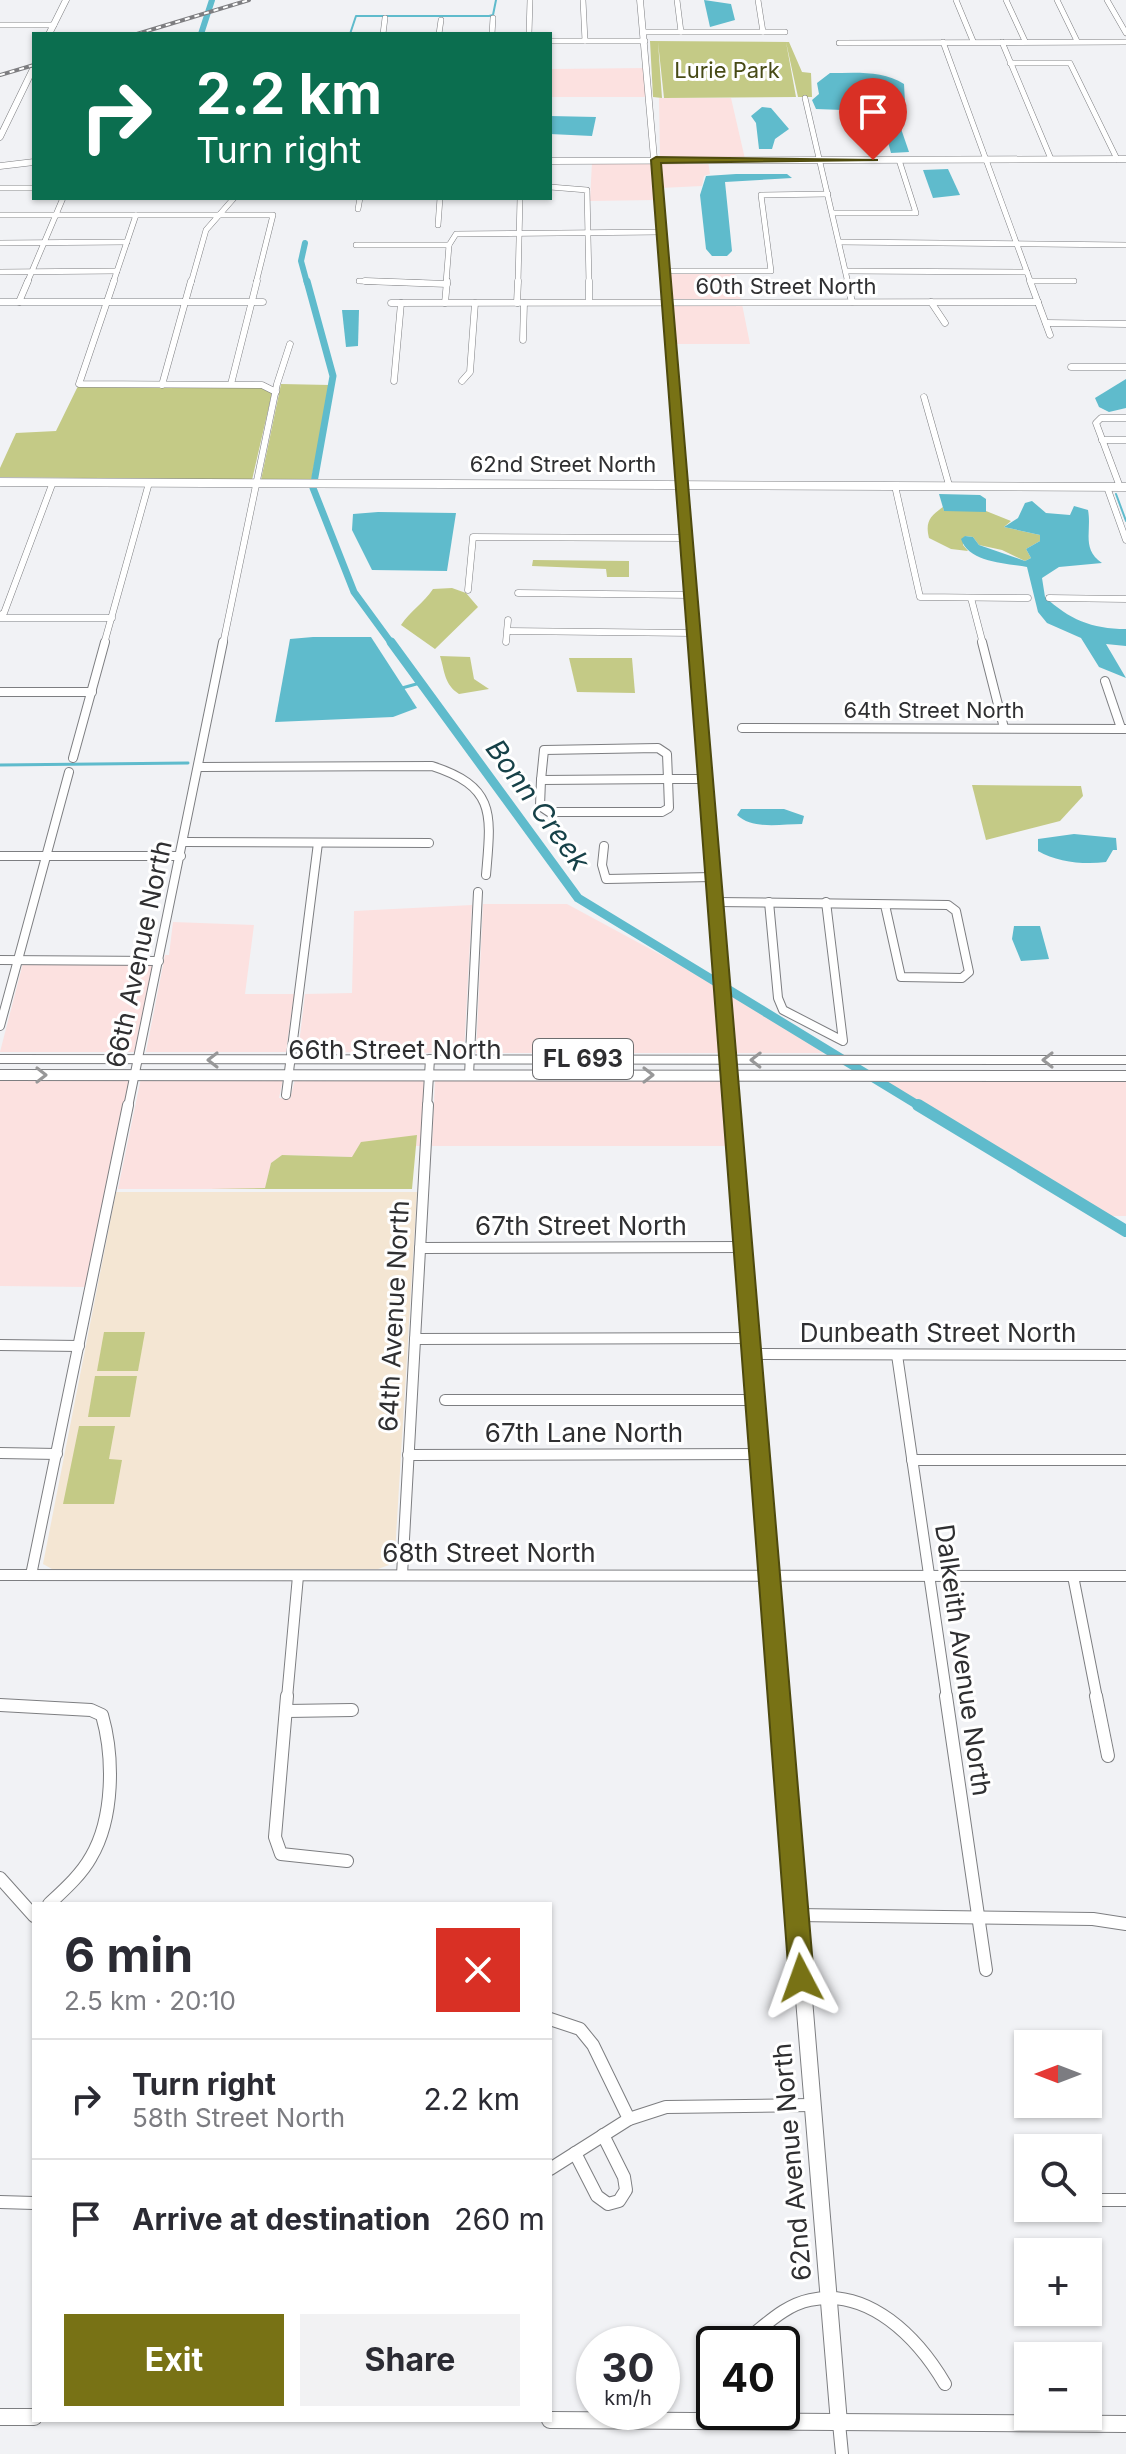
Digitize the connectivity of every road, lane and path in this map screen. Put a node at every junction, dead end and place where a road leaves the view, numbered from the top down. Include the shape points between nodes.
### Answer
1 (66, 0) edge
2 (530, 0) edge
3 (583, 0) edge
4 (640, 0) edge
5 (677, 0) edge
6 (758, 0) edge
7 (956, 0) edge
8 (1006, 0) edge
9 (1057, 0) edge
10 (1107, 0) edge
11 (385, 18) dead end
12 (493, 18) dead end
13 (441, 20) dead end
14 (0, 25) edge
15 (54, 25) junction
16 (50, 32) edge
17 (383, 32) edge
18 (439, 32) edge
19 (492, 32) edge
20 (529, 32) edge
21 (644, 32) junction
22 (681, 32) junction
23 (763, 32) junction
24 (785, 32) dead end
25 (1126, 33) edge
26 (552, 41) edge
27 (585, 41) junction
28 (645, 41) junction
29 (973, 41) junction
30 (1025, 41) junction
31 (1077, 41) junction
32 (943, 42) junction
33 (1002, 42) junction
34 (1126, 42) edge
35 (839, 43) dead end
36 (1010, 63) junction
37 (32, 71) edge
38 (805, 98) dead end
39 (0, 137) edge
40 (1051, 159) junction
41 (1117, 159) junction
42 (1126, 159) edge
43 (656, 160) junction
44 (821, 160) junction
45 (899, 160) junction
46 (986, 160) junction
47 (552, 161) edge
48 (32, 162) edge
49 (0, 166) edge
50 (552, 187) edge
51 (0, 188) edge
52 (32, 188) edge
53 (828, 194) junction
54 (62, 200) edge
55 (232, 200) edge
56 (360, 200) edge
57 (440, 200) edge
58 (520, 200) edge
59 (358, 209) dead end
60 (833, 213) junction
61 (0, 215) edge
62 (56, 215) junction
63 (136, 215) junction
64 (219, 215) junction
65 (438, 225) dead end
66 (519, 232) junction
67 (587, 232) junction
68 (661, 232) junction
69 (127, 242) junction
70 (839, 242) junction
71 (0, 243) edge
72 (44, 243) junction
73 (1018, 244) junction
74 (356, 245) dead end
75 (449, 245) junction
76 (1126, 245) edge
77 (32, 271) junction
78 (117, 271) junction
79 (665, 271) junction
80 (846, 271) junction
81 (0, 272) edge
82 (1027, 272) junction
83 (359, 281) dead end
84 (1031, 281) junction
85 (1074, 281) dead end
86 (447, 284) junction
87 (0, 302) edge
88 (19, 302) junction
89 (107, 302) junction
90 (186, 302) junction
91 (252, 302) junction
92 (263, 302) dead end
93 (589, 302) junction
94 (667, 302) junction
95 (852, 302) junction
96 (931, 302) junction
97 (1038, 302) junction
98 (391, 303) dead end
99 (401, 303) junction
100 (445, 303) junction
101 (475, 303) junction
102 (520, 303) junction
103 (945, 323) dead end
104 (1046, 323) junction
105 (1126, 324) edge
106 (1050, 335) dead end
107 (523, 340) dead end
108 (290, 344) dead end
109 (1071, 367) dead end
110 (1126, 367) edge
111 (394, 381) dead end
112 (462, 381) dead end
113 (231, 384) junction
114 (162, 385) junction
115 (276, 392) junction
116 (924, 397) dead end
117 (1126, 418) edge
118 (1102, 440) junction
119 (1126, 440) edge
120 (0, 482) edge
121 (53, 482) junction
122 (149, 483) junction
123 (256, 483) junction
124 (683, 484) junction
125 (949, 485) junction
126 (895, 486) junction
127 (1107, 487) junction
128 (1123, 487) edge
129 (686, 538) junction
130 (1126, 540) edge
131 (468, 590) dead end
132 (518, 593) dead end
133 (690, 595) junction
134 (971, 598) junction
135 (1028, 598) dead end
136 (1049, 598) dead end
137 (1126, 599) edge
138 (0, 616) edge
139 (112, 618) junction
140 (508, 620) dead end
141 (508, 631) junction
142 (693, 633) junction
143 (506, 642) dead end
144 (1105, 681) dead end
145 (0, 692) edge
146 (92, 692) junction
147 (742, 728) dead end
148 (1004, 728) junction
149 (1124, 728) edge
150 (73, 758) dead end
151 (200, 767) junction
152 (69, 772) dead end
153 (668, 779) junction
154 (706, 779) junction
155 (541, 780) junction
156 (184, 842) junction
157 (318, 843) junction
158 (429, 843) dead end
159 (604, 846) dead end
160 (0, 856) edge
161 (47, 856) junction
162 (181, 856) junction
163 (486, 875) dead end
164 (713, 877) junction
165 (478, 892) dead end
166 (716, 902) junction
167 (769, 902) junction
168 (826, 902) junction
169 (885, 905) junction
170 (0, 960) edge
171 (18, 960) junction
172 (159, 961) junction
173 (0, 1026) edge
174 (0, 1059) edge
175 (139, 1059) junction
176 (430, 1059) junction
177 (470, 1059) junction
178 (1126, 1060) edge
179 (290, 1067) junction
180 (727, 1067) junction
181 (430, 1074) junction
182 (0, 1075) edge
183 (136, 1075) junction
184 (469, 1075) junction
185 (1126, 1076) edge
186 (286, 1095) dead end
187 (742, 1247) junction
188 (420, 1248) junction
189 (415, 1339) junction
190 (0, 1345) edge
191 (79, 1346) junction
192 (750, 1346) junction
193 (897, 1355) junction
194 (1126, 1355) edge
195 (445, 1400) dead end
196 (754, 1400) junction
197 (0, 1453) edge
198 (57, 1454) junction
199 (759, 1454) junction
200 (408, 1455) junction
201 (912, 1460) junction
202 (1126, 1460) edge
203 (0, 1575) edge
204 (31, 1575) junction
205 (402, 1575) junction
206 (298, 1576) junction
207 (769, 1576) junction
208 (929, 1576) junction
209 (1073, 1576) junction
210 (1126, 1576) edge
211 (0, 1705) edge
212 (352, 1710) dead end
213 (287, 1711) junction
214 (1108, 1756) dead end
215 (347, 1861) dead end
216 (0, 1878) edge
217 (51, 1902) edge
218 (32, 1914) edge
219 (796, 1915) junction
220 (979, 1917) junction
221 (1126, 1924) edge
222 (986, 1970) dead end
223 (552, 2020) edge
224 (811, 2105) junction
225 (629, 2119) junction
226 (603, 2135) junction
227 (575, 2153) junction
228 (552, 2168) edge
229 (1102, 2200) edge
230 (1126, 2200) edge
231 (0, 2202) edge
232 (32, 2203) edge
233 (828, 2298) junction
234 (764, 2326) edge
235 (945, 2384) dead end
236 (0, 2417) edge
237 (32, 2417) edge
238 (552, 2420) edge
239 (839, 2423) junction
240 (1126, 2424) edge
241 (842, 2454) edge

1 - 15 street
2 - 20 street
3 - 27 street
4 - 21 street, 62nd Avenue North
5 - 22 street
6 - 23 street
7 - 29 street
8 - 30 street
9 - 31 street
10 - 25 street
11 - 17 street
12 - 19 street
13 - 18 street
14 - 15 street
15 - 16 street
21 - 22 street
21 - 28 street, 62nd Avenue North
22 - 23 street
23 - 24 street
26 - 27 street
27 - 28 street
28 - 43 street, 62nd Avenue North
29 - 32 street
29 - 33 street
30 - 31 street
30 - 33 street
31 - 34 street
32 - 35 street
32 - 46 street
33 - 36 street
36 - 40 street
36 - 41 street via 1070,63
37 - 39 street
38 - 44 street
40 - 41 street
40 - 46 street
41 - 42 street
43 - 44 street
43 - 47 street
43 - 68 street, 62nd Avenue North
44 - 45 street
44 - 53 street
45 - 46 street
45 - 60 street via 916,213
46 - 73 street
48 - 49 street
50 - 67 street via 584,188
51 - 52 street
53 - 60 street
53 - 79 street via 761,195 771,271
54 - 62 street
55 - 64 street
56 - 59 street
57 - 65 street
58 - 66 street
60 - 70 street
61 - 62 street
62 - 63 street
62 - 72 street
63 - 64 street
63 - 69 street
64 - 90 street via 206,230
64 - 91 street via 273,215
66 - 67 street
66 - 75 street via 467,232 452,236
66 - 102 street
67 - 68 street
67 - 93 street
68 - 79 street, 62nd Avenue North
69 - 72 street
69 - 78 street
70 - 73 street
70 - 80 street
71 - 72 street
72 - 77 street
73 - 76 street
73 - 82 street
74 - 75 street
75 - 86 street
77 - 78 street
77 - 81 street
77 - 88 street
78 - 89 street
79 - 94 street, 62nd Avenue North
80 - 82 street
80 - 95 street
82 - 84 street
83 - 86 street
84 - 85 street
84 - 97 street
86 - 100 street
87 - 88 street
88 - 89 street
89 - 90 street
89 - 114 street via 79,384
90 - 91 street
90 - 114 street
91 - 92 street
91 - 113 street
93 - 94 street, 60th Street North
93 - 102 street, 60th Street North
94 - 95 street, 60th Street North
94 - 124 street, 62nd Avenue North
95 - 96 street, 60th Street North
96 - 97 street, 60th Street North
96 - 103 street
97 - 104 street
98 - 99 street, 60th Street North
99 - 100 street, 60th Street North
99 - 111 street
100 - 101 street, 60th Street North
101 - 102 street, 60th Street North
101 - 112 street via 470,372
102 - 107 street
104 - 105 street
104 - 106 street
108 - 115 street, 66th Avenue North
109 - 110 street
113 - 114 street
113 - 115 street via 272,387
115 - 123 street, 66th Avenue North
116 - 125 street
117 - 118 street via 1101,418 1096,423
118 - 119 street
118 - 128 street
120 - 121 street, 62nd Street North
121 - 122 street, 62nd Street North
121 - 138 street via 18,583
122 - 123 street, 62nd Street North
122 - 139 street
123 - 124 street, 62nd Street North
123 - 151 street, 66th Avenue North
124 - 126 street, 62nd Street North
124 - 129 street, 62nd Avenue North
125 - 126 street, 62nd Street North
125 - 127 street, 62nd Street North
126 - 134 street via 920,597
127 - 128 street, 62nd Street North
127 - 130 street
129 - 131 street via 473,537
129 - 133 street, 62nd Avenue North
132 - 133 street
133 - 142 street, 62nd Avenue North
134 - 135 street
134 - 148 street
136 - 137 street
138 - 139 street
139 - 146 street
140 - 141 street
141 - 142 street
141 - 143 street
142 - 154 street, 62nd Avenue North
144 - 149 street
145 - 146 street
146 - 150 street
147 - 148 street, 64th Street North
148 - 149 street, 64th Street North
151 - 156 street, 66th Avenue North
151 - 163 street via 432,766 458,776 486,797
152 - 161 street
153 - 154 street
153 - 155 street
153 - 155 street via 667,754 658,748 549,749 541,753
153 - 155 street via 669,808 662,812 549,812 540,806
154 - 164 street, 62nd Avenue North
156 - 157 street
156 - 162 street, 66th Avenue North
157 - 158 street
157 - 179 street
159 - 164 street via 606,879
160 - 161 street
161 - 162 street
161 - 171 street
162 - 172 street, 66th Avenue North
164 - 166 street, 62nd Avenue North
165 - 177 street
166 - 167 street
166 - 180 street, 62nd Avenue North
167 - 168 street
167 - 168 street via 783,1010 843,1041
168 - 169 street
169 - 169 street via 948,905 956,911 969,972 962,978 901,977
170 - 171 street
171 - 172 street
171 - 173 street
172 - 175 street, 66th Avenue North
174 - 175 main road, 66th Street North / FL 693
179 -> 175 main road, 66th Street North / FL 693
175 - 183 street, 66th Avenue North
176 - 177 main road, 66th Street North / FL 693
176 - 179 main road, 66th Street North / FL 693
176 - 181 street, 64th Avenue North
177 - 180 main road, 66th Street North / FL 693
177 - 184 street
178 -> 180 main road, 66th Street North / FL 693 via 834,1060
179 - 181 main road, 66th Street North / FL 693
179 - 183 main road, 66th Street North / FL 693
179 - 186 street
184 -> 180 main road, 66th Street North / FL 693
180 - 185 main road, 66th Street North / FL 693 via 855,1075
180 - 187 street, 62nd Avenue North
181 - 184 main road, 66th Street North / FL 693
181 - 188 street, 64th Avenue North
182 -> 183 main road, 66th Street North / FL 693
183 - 191 street, 66th Avenue North
187 - 188 street, 67th Street North
187 - 192 street, 62nd Avenue North
188 - 189 street, 64th Avenue North
189 - 192 street, Dunbeath Street North
189 - 200 street, 64th Avenue North
190 - 191 street
191 - 198 street, 66th Avenue North
192 - 193 street, Dunbeath Street North
192 - 196 street, 62nd Avenue North
193 - 194 street, Dunbeath Street North
193 - 201 street, Dalkeith Avenue North
195 - 196 street
196 - 199 street, 62nd Avenue North
197 - 198 street
198 - 204 street, 66th Avenue North
199 - 200 street, 67th Lane North
199 - 207 street, 62nd Avenue North
200 - 205 street, 64th Avenue North
201 - 202 street
201 - 208 street, Dalkeith Avenue North
203 - 204 street, 68th Street North
204 - 206 street, 68th Street North
205 - 206 street, 68th Street North
205 - 207 street, 68th Street North
206 - 213 street
207 - 208 street, 68th Street North
207 - 219 street, 62nd Avenue North
208 - 209 street, 68th Street North
208 - 220 street, Dalkeith Avenue North
209 - 210 street, 68th Street North
209 - 214 street
211 - 217 street via 91,1710 102,1715 106,1725 109,1777 97,1847
212 - 213 street
213 - 215 street via 275,1837 281,1854
216 - 218 street
219 - 220 street
219 - 224 street, 62nd Avenue North
220 - 221 street
220 - 222 street, Dalkeith Avenue North
223 - 225 street via 580,2029 587,2037
224 - 225 street via 666,2107
224 - 233 street, 62nd Avenue North
225 - 226 street
226 - 227 street
226 - 227 street via 624,2177 626,2190 619,2201 608,2204 597,2196
227 - 228 street
229 - 230 street
231 - 232 street
233 - 234 street via 787,2309
233 - 235 street via 870,2307 912,2335
233 - 239 street, 62nd Avenue North
236 - 237 street
238 - 239 street
239 - 240 street
239 - 241 street, 62nd Avenue North

